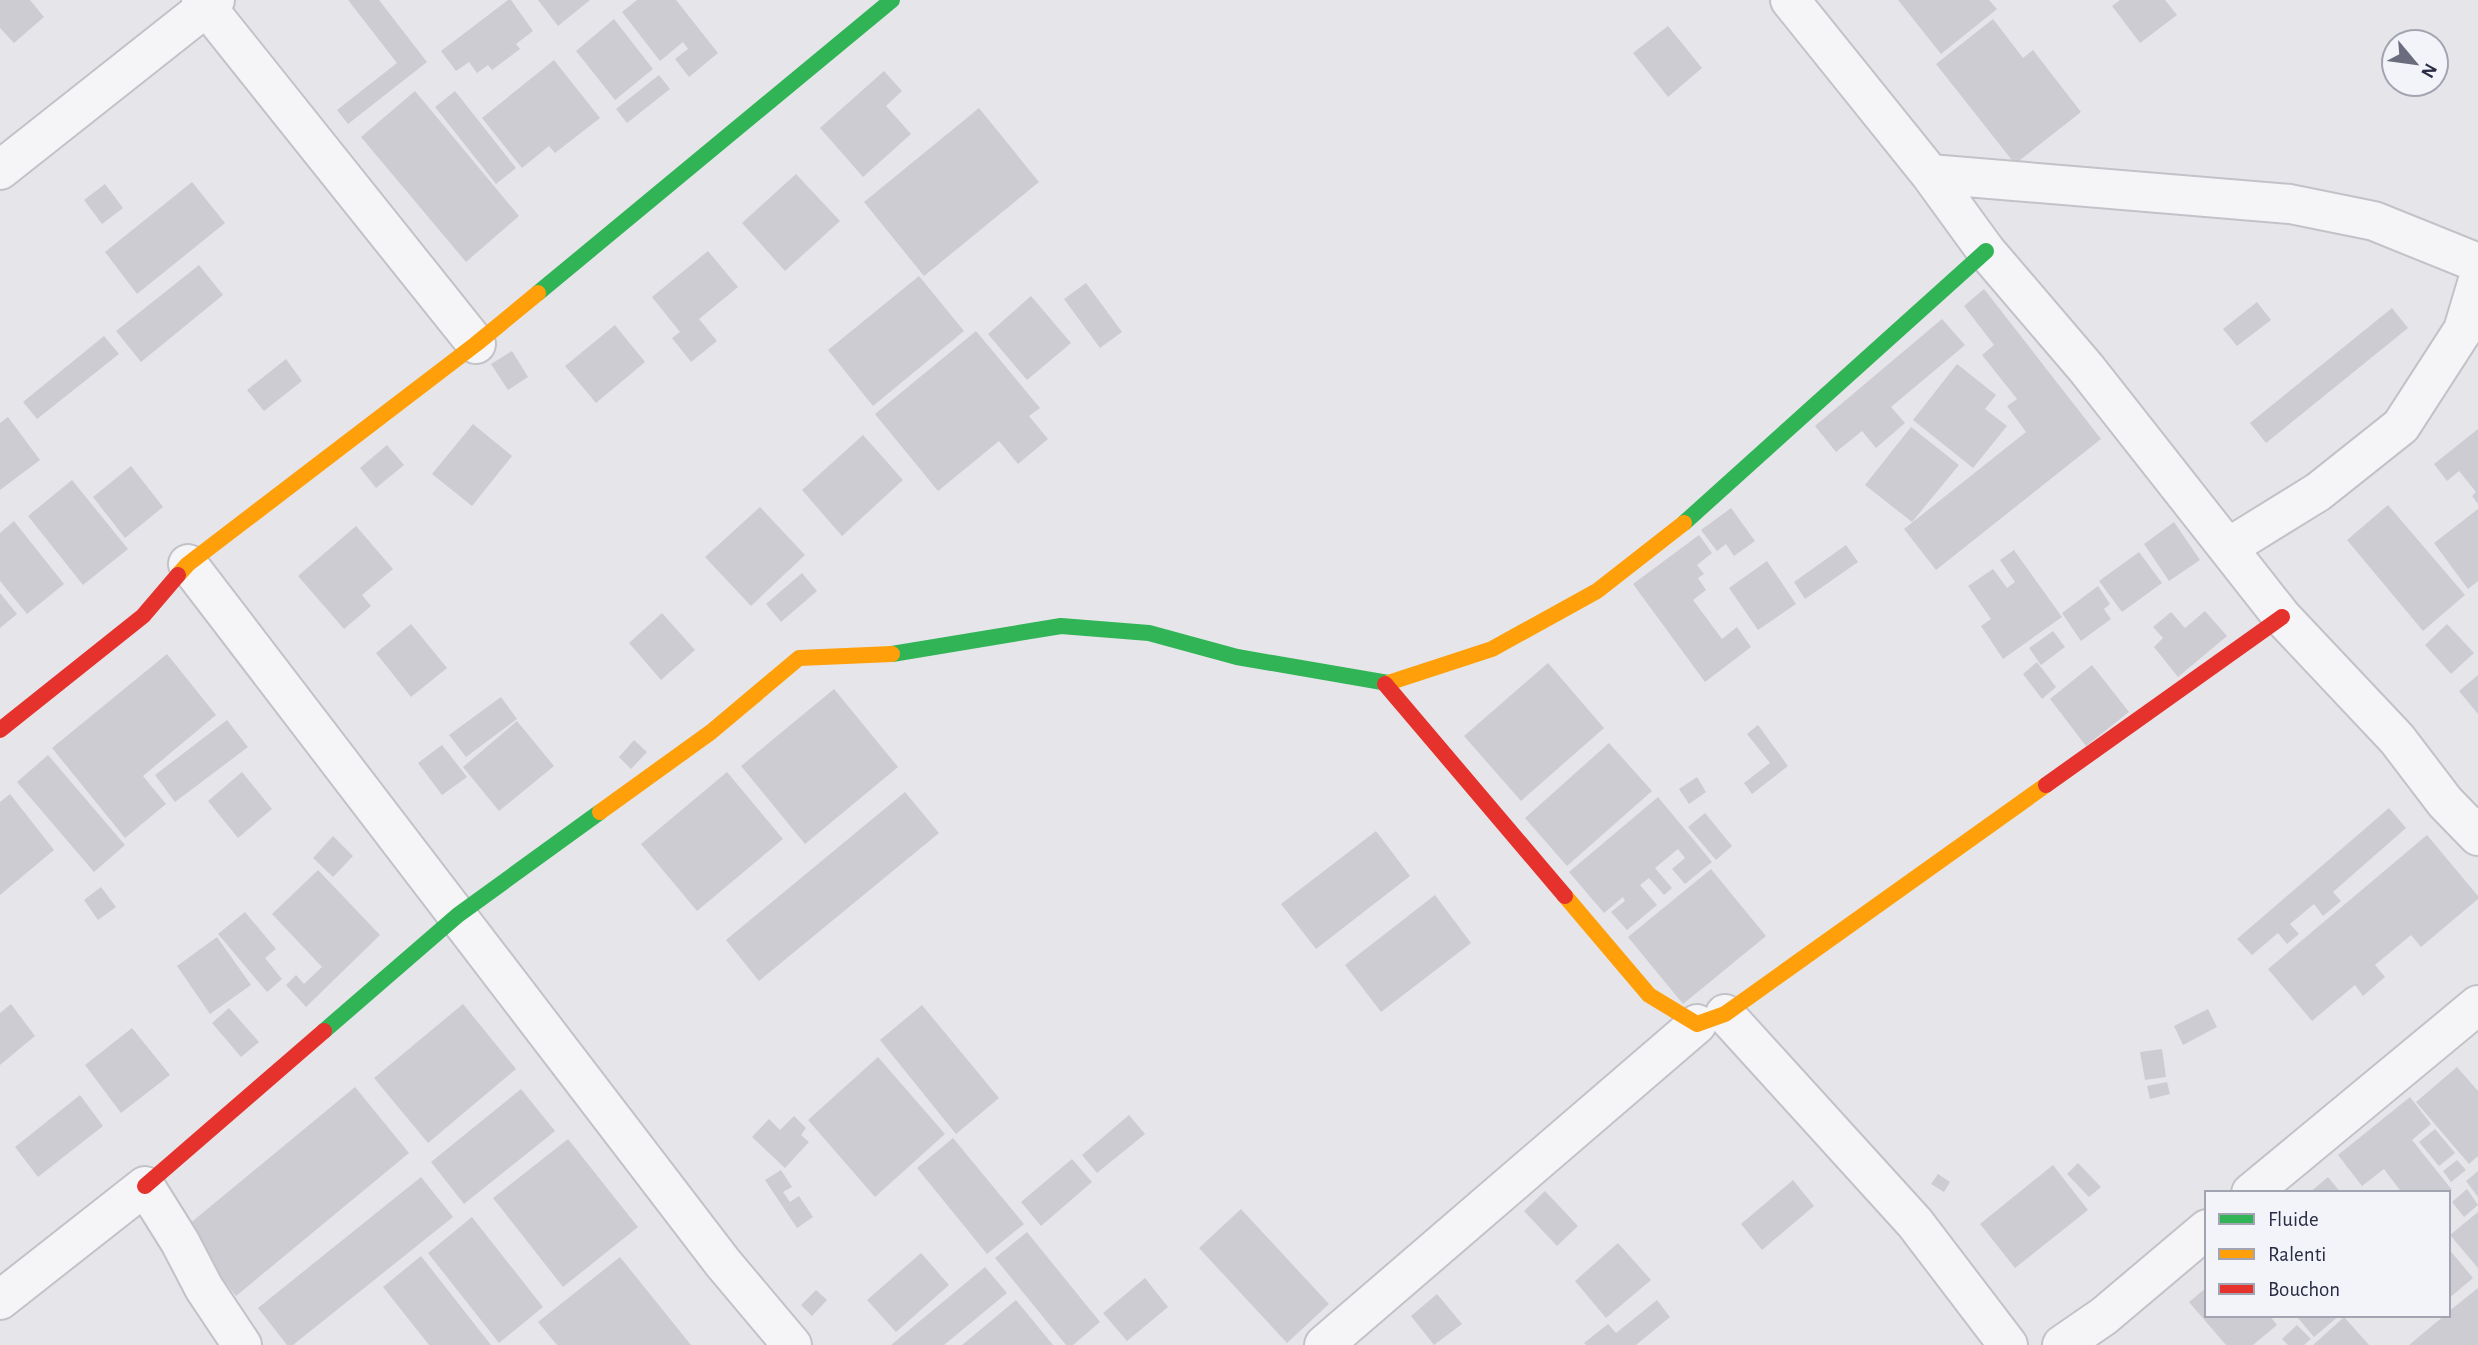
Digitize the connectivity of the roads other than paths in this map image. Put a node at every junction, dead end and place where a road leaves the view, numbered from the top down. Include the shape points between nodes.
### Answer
1 (892, 0) edge
2 (1790, 0) edge
3 (208, 2) edge
4 (0, 170) edge
5 (1930, 174) junction
6 (1986, 251) junction
7 (2478, 262) edge
8 (2478, 280) edge
9 (477, 344) junction
10 (2229, 547) junction
11 (188, 564) junction
12 (2282, 617) junction
13 (1385, 684) junction
14 (0, 730) edge
15 (2478, 836) edge
16 (458, 915) junction
17 (2478, 1004) edge
18 (1711, 1019) junction
19 (145, 1186) junction
20 (2253, 1191) edge
21 (2205, 1231) edge
22 (0, 1300) edge
23 (2109, 1330) edge
24 (242, 1345) edge
25 (792, 1345) edge
26 (1324, 1345) edge
27 (2008, 1345) edge
28 (2062, 1345) edge

1 - 9 street
2 - 5 street
3 - 4 street
3 - 9 street
5 - 6 street
5 - 7 street via 2290,204 2375,221
6 - 10 street
6 - 13 street via 1669,537 1597,592 1492,649
8 - 10 street via 2463,330 2401,426 2318,492
9 - 11 street
10 - 12 street
11 - 14 street via 143,616
11 - 16 street
12 - 15 street via 2397,739 2445,803
12 - 18 street
13 - 16 street via 1237,657 1149,633 1061,626 890,654 799,657 711,732
13 - 18 street via 1649,995
16 - 19 street
16 - 25 street via 723,1263
17 - 20 street
18 - 26 street
18 - 27 street via 1915,1223
19 - 22 street
19 - 24 street
21 - 23 street
23 - 28 street

